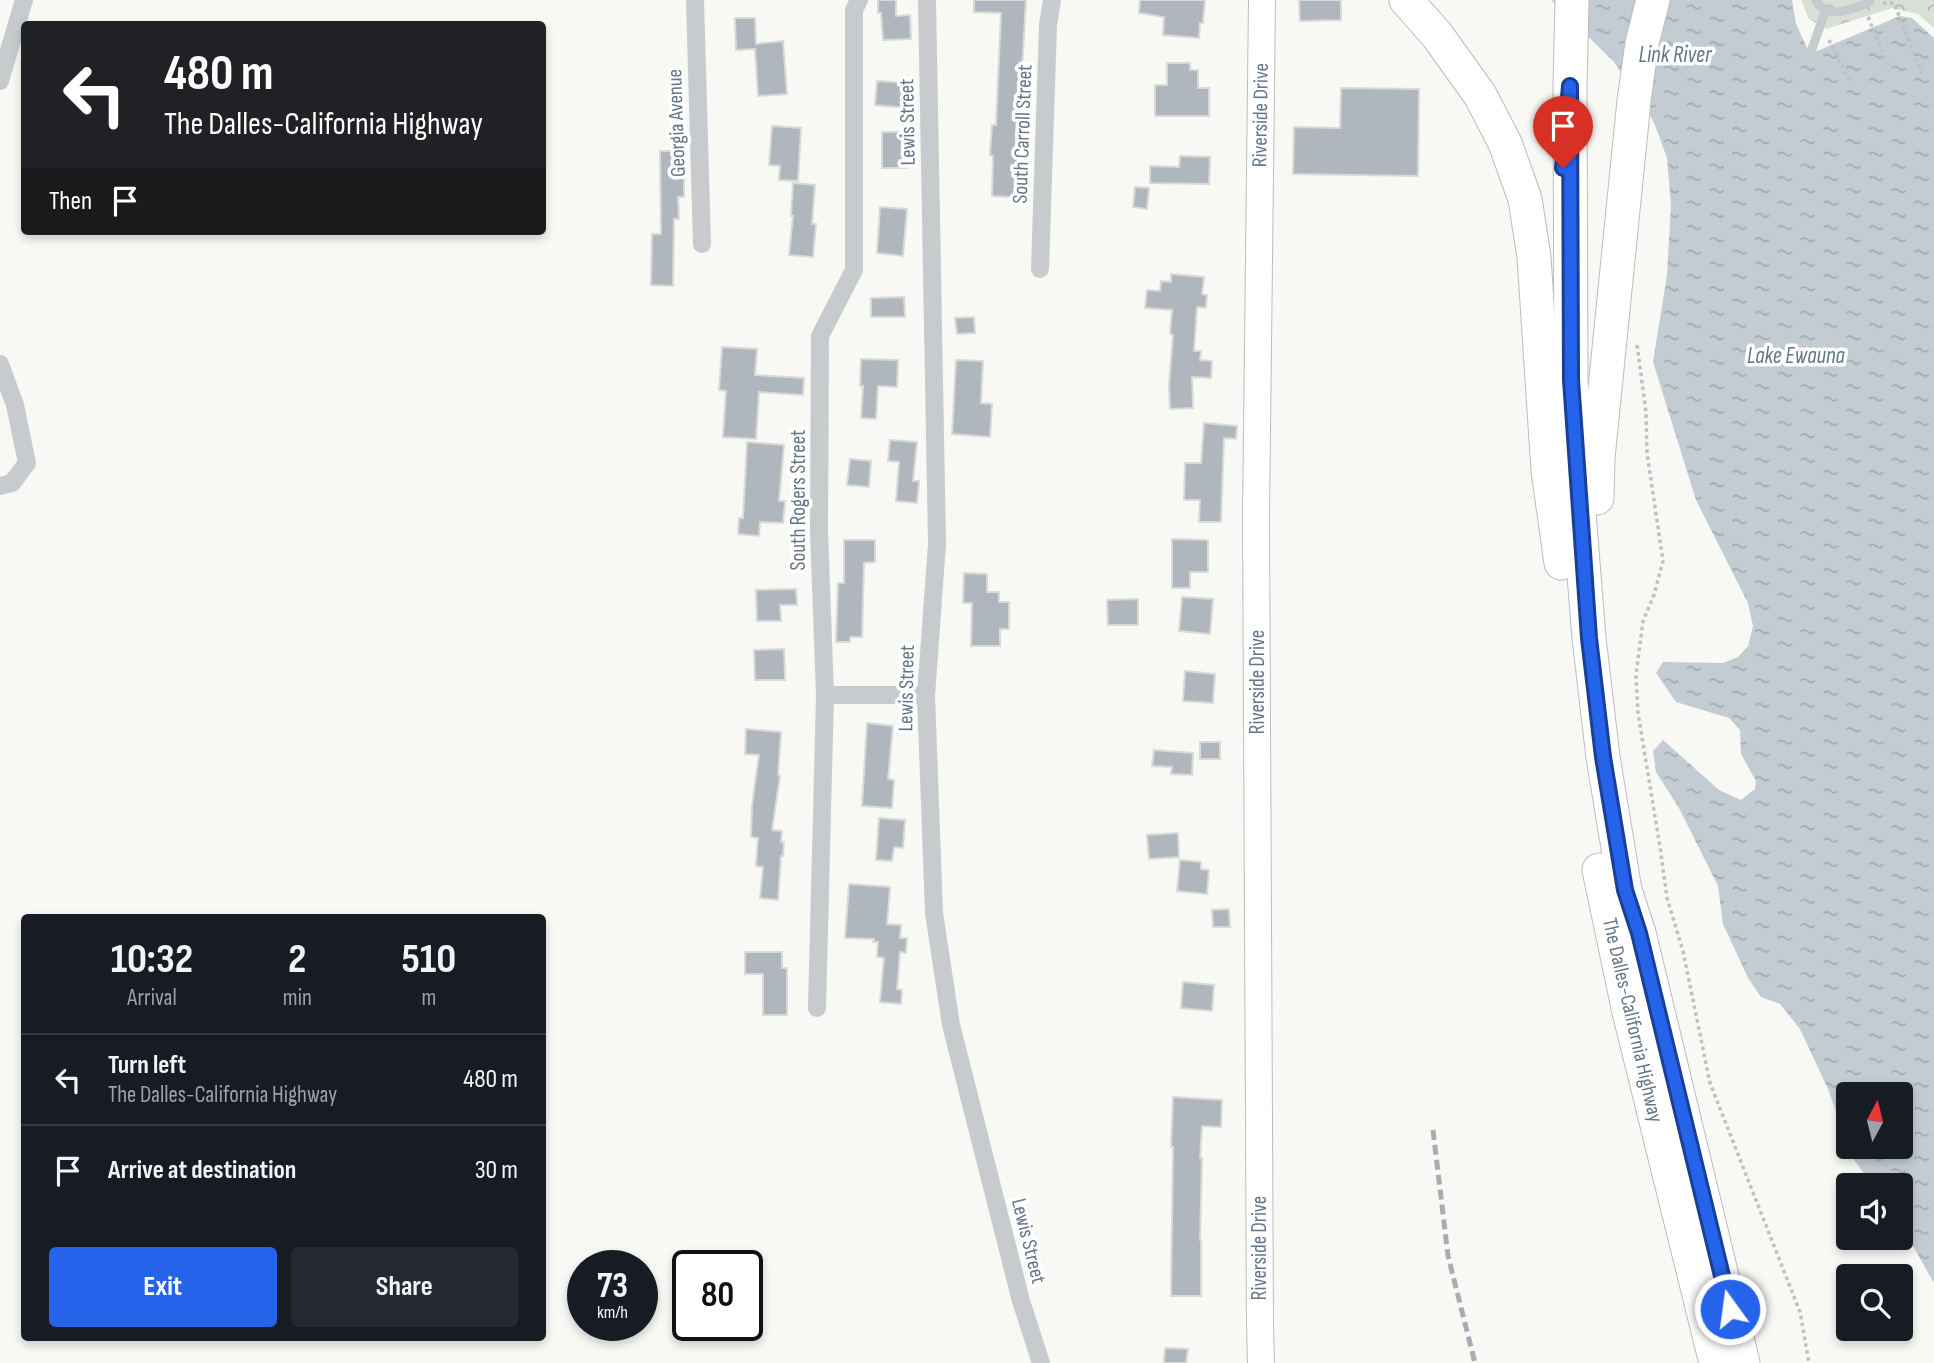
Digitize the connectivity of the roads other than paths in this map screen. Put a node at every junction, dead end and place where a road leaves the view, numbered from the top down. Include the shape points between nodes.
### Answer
1 (24, 0) edge
2 (695, 0) edge
3 (859, 0) edge
4 (927, 0) edge
5 (1052, 0) edge
6 (1262, 0) edge
7 (1406, 0) edge
8 (1572, 0) edge
9 (1653, 0) edge
10 (1816, 0) edge
11 (1868, 2) edge
12 (1826, 9) junction
13 (1812, 49) dead end
14 (0, 81) edge
15 (1570, 86) junction
16 (702, 244) dead end
17 (1040, 269) dead end
18 (0, 364) edge
19 (0, 486) edge
20 (1561, 563) junction
21 (825, 695) junction
22 (926, 695) junction
23 (1639, 933) junction
24 (817, 1008) dead end
25 (1041, 1363) edge
26 (1261, 1363) edge
27 (1716, 1363) edge
28 (1743, 1363) edge

1 - 14 street
2 - 16 street, Georgia Avenue
3 - 21 street, South Rogers Street via 854,10 854,270 820,336 819,531
4 - 22 street, Lewis Street via 937,544
5 - 17 street, South Carroll Street
6 - 26 street, Riverside Drive via 1256,517
7 - 20 highway via 1480,95 1505,143 1525,200 1534,257 1548,471
8 - 15 highway, The Dalles-California Highway
9 - 23 highway via 1634,101 1598,458 1596,529 1600,637 1612,757 1636,889
10 - 12 lane
11 - 12 lane via 1833,13
12 - 13 lane
15 - 20 highway, The Dalles-California Highway via 1561,195 1555,384
15 - 23 highway, The Dalles-California Highway via 1571,380 1587,612 1605,770 1625,890
18 - 19 street via 15,405 27,463 12,484
20 - 27 highway, The Dalles-California Highway via 1581,764 1604,897
21 - 22 street
21 - 24 street, South Rogers Street
22 - 25 street, Lewis Street via 934,913 951,1025
23 - 28 highway, The Dalles-California Highway

